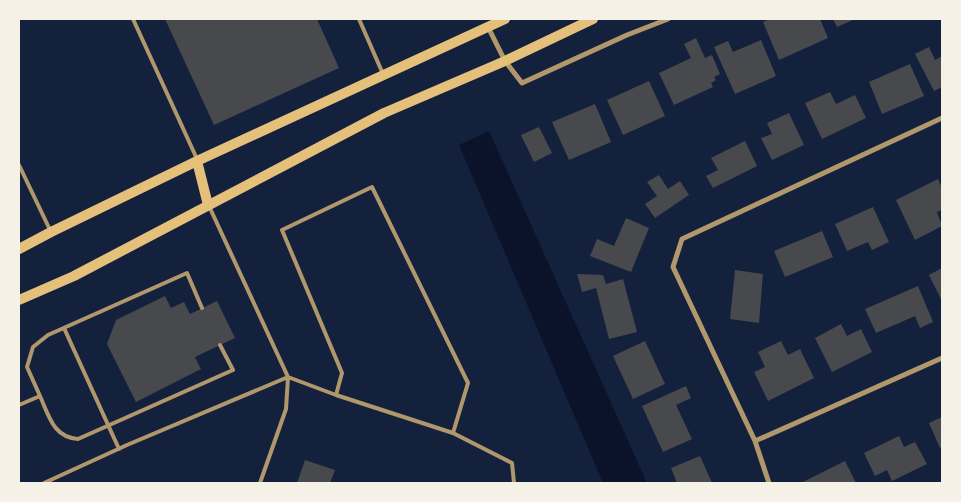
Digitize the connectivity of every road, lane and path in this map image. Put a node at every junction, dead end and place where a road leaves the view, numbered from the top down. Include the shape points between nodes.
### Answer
1 (133, 19) edge
2 (359, 19) edge
3 (505, 19) edge
4 (593, 19) edge
5 (668, 19) edge
6 (486, 23) edge
7 (505, 60) junction
8 (383, 74) junction
9 (942, 118) edge
10 (198, 161) junction
11 (19, 165) edge
12 (208, 205) junction
13 (51, 232) junction
14 (19, 250) edge
15 (19, 300) edge
16 (202, 308) dead end
17 (64, 328) junction
18 (220, 345) dead end
19 (942, 358) edge
20 (288, 377) junction
21 (336, 395) junction
22 (40, 396) junction
23 (19, 405) edge
24 (108, 425) junction
25 (453, 433) junction
26 (754, 441) junction
27 (119, 449) junction
28 (44, 483) edge
29 (260, 483) edge
30 (514, 483) edge
31 (769, 483) edge

1 - 10 lane
2 - 8 lane
3 - 6 main road
4 - 7 main road
5 - 7 street via 522,83
6 - 7 street
6 - 8 main road
7 - 12 main road via 384,113
8 - 10 main road
9 - 26 street via 682,239 673,268
10 - 12 main road
10 - 13 main road
11 - 13 lane
12 - 15 main road via 74,276
12 - 20 lane
13 - 14 main road
16 - 17 lane via 187,273
17 - 22 lane via 33,347 26,367
17 - 24 lane
18 - 24 lane via 233,370
19 - 26 street
20 - 21 lane
20 - 27 lane
20 - 29 lane via 286,409
21 - 25 lane
21 - 25 lane via 342,373 282,230 372,187 468,383
22 - 23 lane
22 - 24 lane via 54,428 68,438 78,439
24 - 27 lane
25 - 30 lane via 512,464
26 - 31 street
27 - 28 lane

